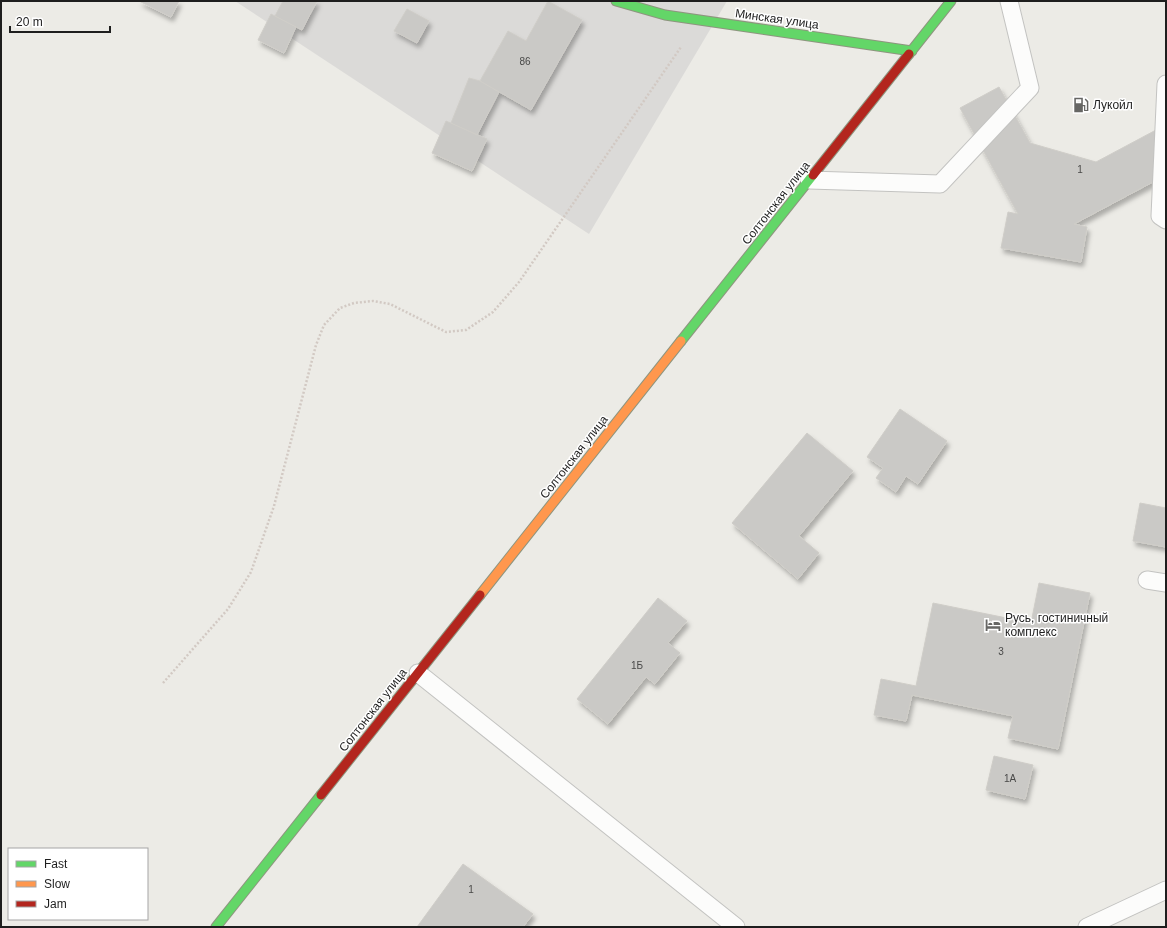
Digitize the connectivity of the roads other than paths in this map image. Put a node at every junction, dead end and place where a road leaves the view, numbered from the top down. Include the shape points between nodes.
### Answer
1 (616, 1) edge
2 (951, 1) edge
3 (1009, 1) edge
4 (912, 51) junction
5 (1166, 84) edge
6 (809, 180) junction
7 (1166, 220) edge
8 (1147, 580) dead end
9 (1166, 583) edge
10 (418, 673) junction
11 (1166, 890) edge
12 (216, 927) edge
13 (736, 927) edge
14 (1087, 927) edge

1 - 4 main road, Минская улица via 650,12
2 - 4 main road, Солтонская улица
3 - 6 lane via 1030,88 940,184
4 - 6 main road, Солтонская улица
5 - 7 lane via 1160,216
6 - 10 main road, Солтонская улица
8 - 9 lane
10 - 12 main road, Солтонская улица
10 - 13 lane
11 - 14 lane

